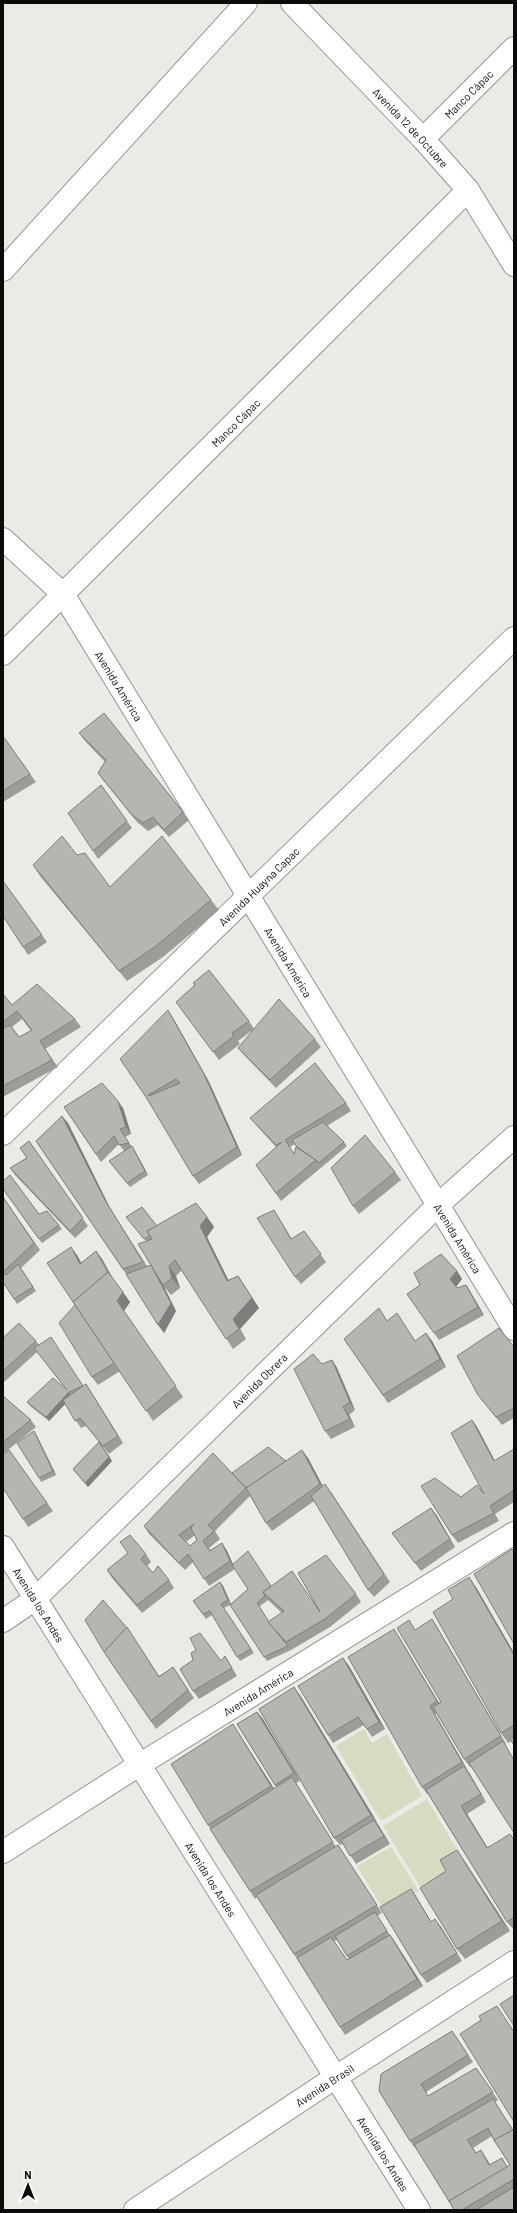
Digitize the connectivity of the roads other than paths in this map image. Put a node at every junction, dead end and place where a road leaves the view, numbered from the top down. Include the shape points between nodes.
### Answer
1 (246, 3) edge
2 (292, 3) edge
3 (514, 48) edge
4 (423, 139) junction
5 (468, 190) junction
6 (514, 265) edge
7 (3, 270) edge
8 (3, 539) edge
9 (63, 594) junction
10 (514, 638) edge
11 (3, 654) edge
12 (248, 896) junction
13 (3, 1134) edge
14 (514, 1136) edge
15 (438, 1206) junction
16 (514, 1329) edge
17 (514, 1533) edge
18 (3, 1548) edge
19 (35, 1599) junction
20 (3, 1621) edge
21 (139, 1765) junction
22 (3, 1852) edge
23 (514, 1962) edge
24 (336, 2077) junction
25 (135, 2210) edge
26 (419, 2210) edge

1 - 7 street
2 - 4 street, Avenida 12 de Octubre
3 - 4 street, Manco Cápac
4 - 5 street, Avenida 12 de Octubre
5 - 6 street, Avenida 12 de Octubre
5 - 9 street, Manco Cápac
8 - 9 street, Avenida América
9 - 11 street, Manco Cápac
9 - 12 street, Avenida América
10 - 12 street, Avenida Huayna Capac
12 - 13 street, Avenida Huayna Capac
12 - 15 street, Avenida América
14 - 15 street, Avenida Obrera
15 - 16 street, Avenida América
15 - 19 street, Avenida Obrera
17 - 21 street, Avenida América
18 - 19 street, Avenida los Andes
19 - 20 street, Avenida Obrera
19 - 21 street, Avenida los Andes
21 - 22 street, Avenida América
21 - 24 street, Avenida los Andes
23 - 24 street, Avenida Brasil
24 - 25 street, Avenida Brasil
24 - 26 street, Avenida los Andes

